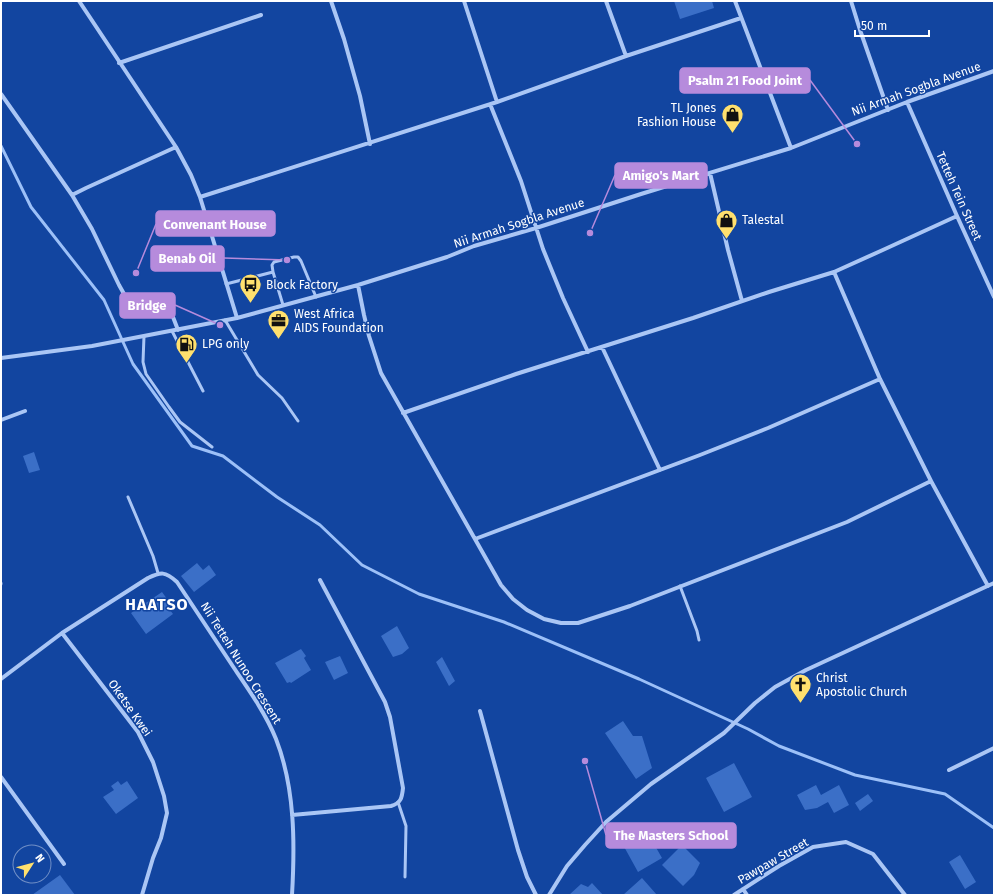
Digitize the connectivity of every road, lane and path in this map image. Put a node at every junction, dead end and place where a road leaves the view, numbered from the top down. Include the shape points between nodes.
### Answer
1 (78, 1) edge
2 (331, 1) edge
3 (464, 1) edge
4 (606, 1) edge
5 (735, 1) edge
6 (851, 1) edge
7 (261, 15) dead end
8 (741, 18) junction
9 (626, 56) junction
10 (119, 63) junction
11 (994, 71) edge
12 (1, 94) edge
13 (497, 102) junction
14 (907, 102) junction
15 (490, 104) junction
16 (888, 110) junction
17 (370, 144) junction
18 (176, 147) junction
19 (791, 148) junction
20 (710, 173) junction
21 (72, 195) junction
22 (200, 197) junction
23 (957, 216) junction
24 (536, 228) junction
25 (272, 272) junction
26 (834, 272) junction
27 (226, 284) junction
28 (358, 285) junction
29 (316, 297) junction
30 (994, 297) edge
31 (742, 301) junction
32 (284, 305) junction
33 (237, 318) junction
34 (226, 320) junction
35 (178, 330) junction
36 (172, 331) junction
37 (144, 336) junction
38 (602, 347) junction
39 (588, 352) junction
40 (1, 358) edge
41 (880, 378) junction
42 (203, 391) dead end
43 (25, 411) dead end
44 (403, 413) junction
45 (1, 420) edge
46 (298, 421) dead end
47 (212, 447) dead end
48 (660, 470) junction
49 (931, 482) junction
50 (128, 497) dead end
51 (475, 539) junction
52 (158, 573) junction
53 (320, 580) dead end
54 (994, 583) edge
55 (680, 586) junction
56 (988, 586) junction
57 (62, 633) junction
58 (699, 640) dead end
59 (1, 678) edge
60 (480, 711) dead end
61 (994, 748) edge
62 (949, 770) dead end
63 (1, 777) edge
64 (398, 802) junction
65 (292, 815) junction
66 (64, 864) dead end
67 (405, 877) dead end
68 (743, 889) junction
69 (142, 895) edge
70 (292, 895) edge
71 (536, 895) edge
72 (549, 895) edge
73 (734, 895) edge
74 (747, 895) edge
75 (905, 895) edge

1 - 10 street
2 - 17 street via 360,96
3 - 13 street
4 - 9 street
5 - 8 street
6 - 16 street
7 - 10 street
8 - 9 street
8 - 19 street
9 - 13 street
10 - 18 street
11 - 14 street, Nii Armah Sogbla Avenue
12 - 21 street
13 - 15 street
14 - 16 street, Nii Armah Sogbla Avenue
14 - 23 street, Tetteh Tein Street
15 - 17 street
15 - 24 street
16 - 19 street, Nii Armah Sogbla Avenue
17 - 22 street
18 - 21 street
18 - 22 street
19 - 20 street, Nii Armah Sogbla Avenue
20 - 24 street, Nii Armah Sogbla Avenue
20 - 31 street
21 - 35 street via 133,310 142,316 170,314
22 - 27 street
23 - 26 street
23 - 30 street, Tetteh Tein Street
24 - 28 street, Nii Armah Sogbla Avenue
24 - 39 street via 563,298
25 - 27 lane
25 - 29 lane via 273,263 298,258
25 - 32 lane
26 - 31 street
26 - 41 street
27 - 33 street
28 - 29 street, Nii Armah Sogbla Avenue
28 - 44 street via 369,336 381,373
29 - 32 street, Nii Armah Sogbla Avenue
31 - 38 street
32 - 33 street, Nii Armah Sogbla Avenue
33 - 34 street, Nii Armah Sogbla Avenue
34 - 35 street, Nii Armah Sogbla Avenue
34 - 46 lane via 258,375 282,398
35 - 36 street, Nii Armah Sogbla Avenue
36 - 37 street, Nii Armah Sogbla Avenue
36 - 42 lane
37 - 40 street, Nii Armah Sogbla Avenue
37 - 47 lane via 143,362 146,374 180,422
38 - 39 street
38 - 48 street
39 - 44 street
41 - 48 street via 768,428
41 - 49 street
43 - 45 street
44 - 51 street
48 - 51 street
49 - 55 street via 847,522
49 - 56 street
50 - 52 lane
51 - 55 street via 501,585 513,599 544,619 561,623 578,623
52 - 57 street
52 - 65 street, Nii Tetteh Nunoo Crescent via 165,573 177,582 267,720 284,762
53 - 64 street via 390,716 403,788 402,797
54 - 56 street
55 - 58 lane
56 - 72 street via 806,670 776,687 724,733 651,784 606,822 567,866
57 - 59 street
57 - 69 street, Oketse Kwei via 138,732 160,782 167,813
60 - 71 street via 518,850
61 - 62 street
63 - 66 street
64 - 65 street via 390,806
64 - 67 lane via 406,826
65 - 70 street, Nii Tetteh Nunoo Crescent
68 - 73 street, Pawpaw Street
68 - 74 street
68 - 75 street, Pawpaw Street via 813,848 846,842 873,854

